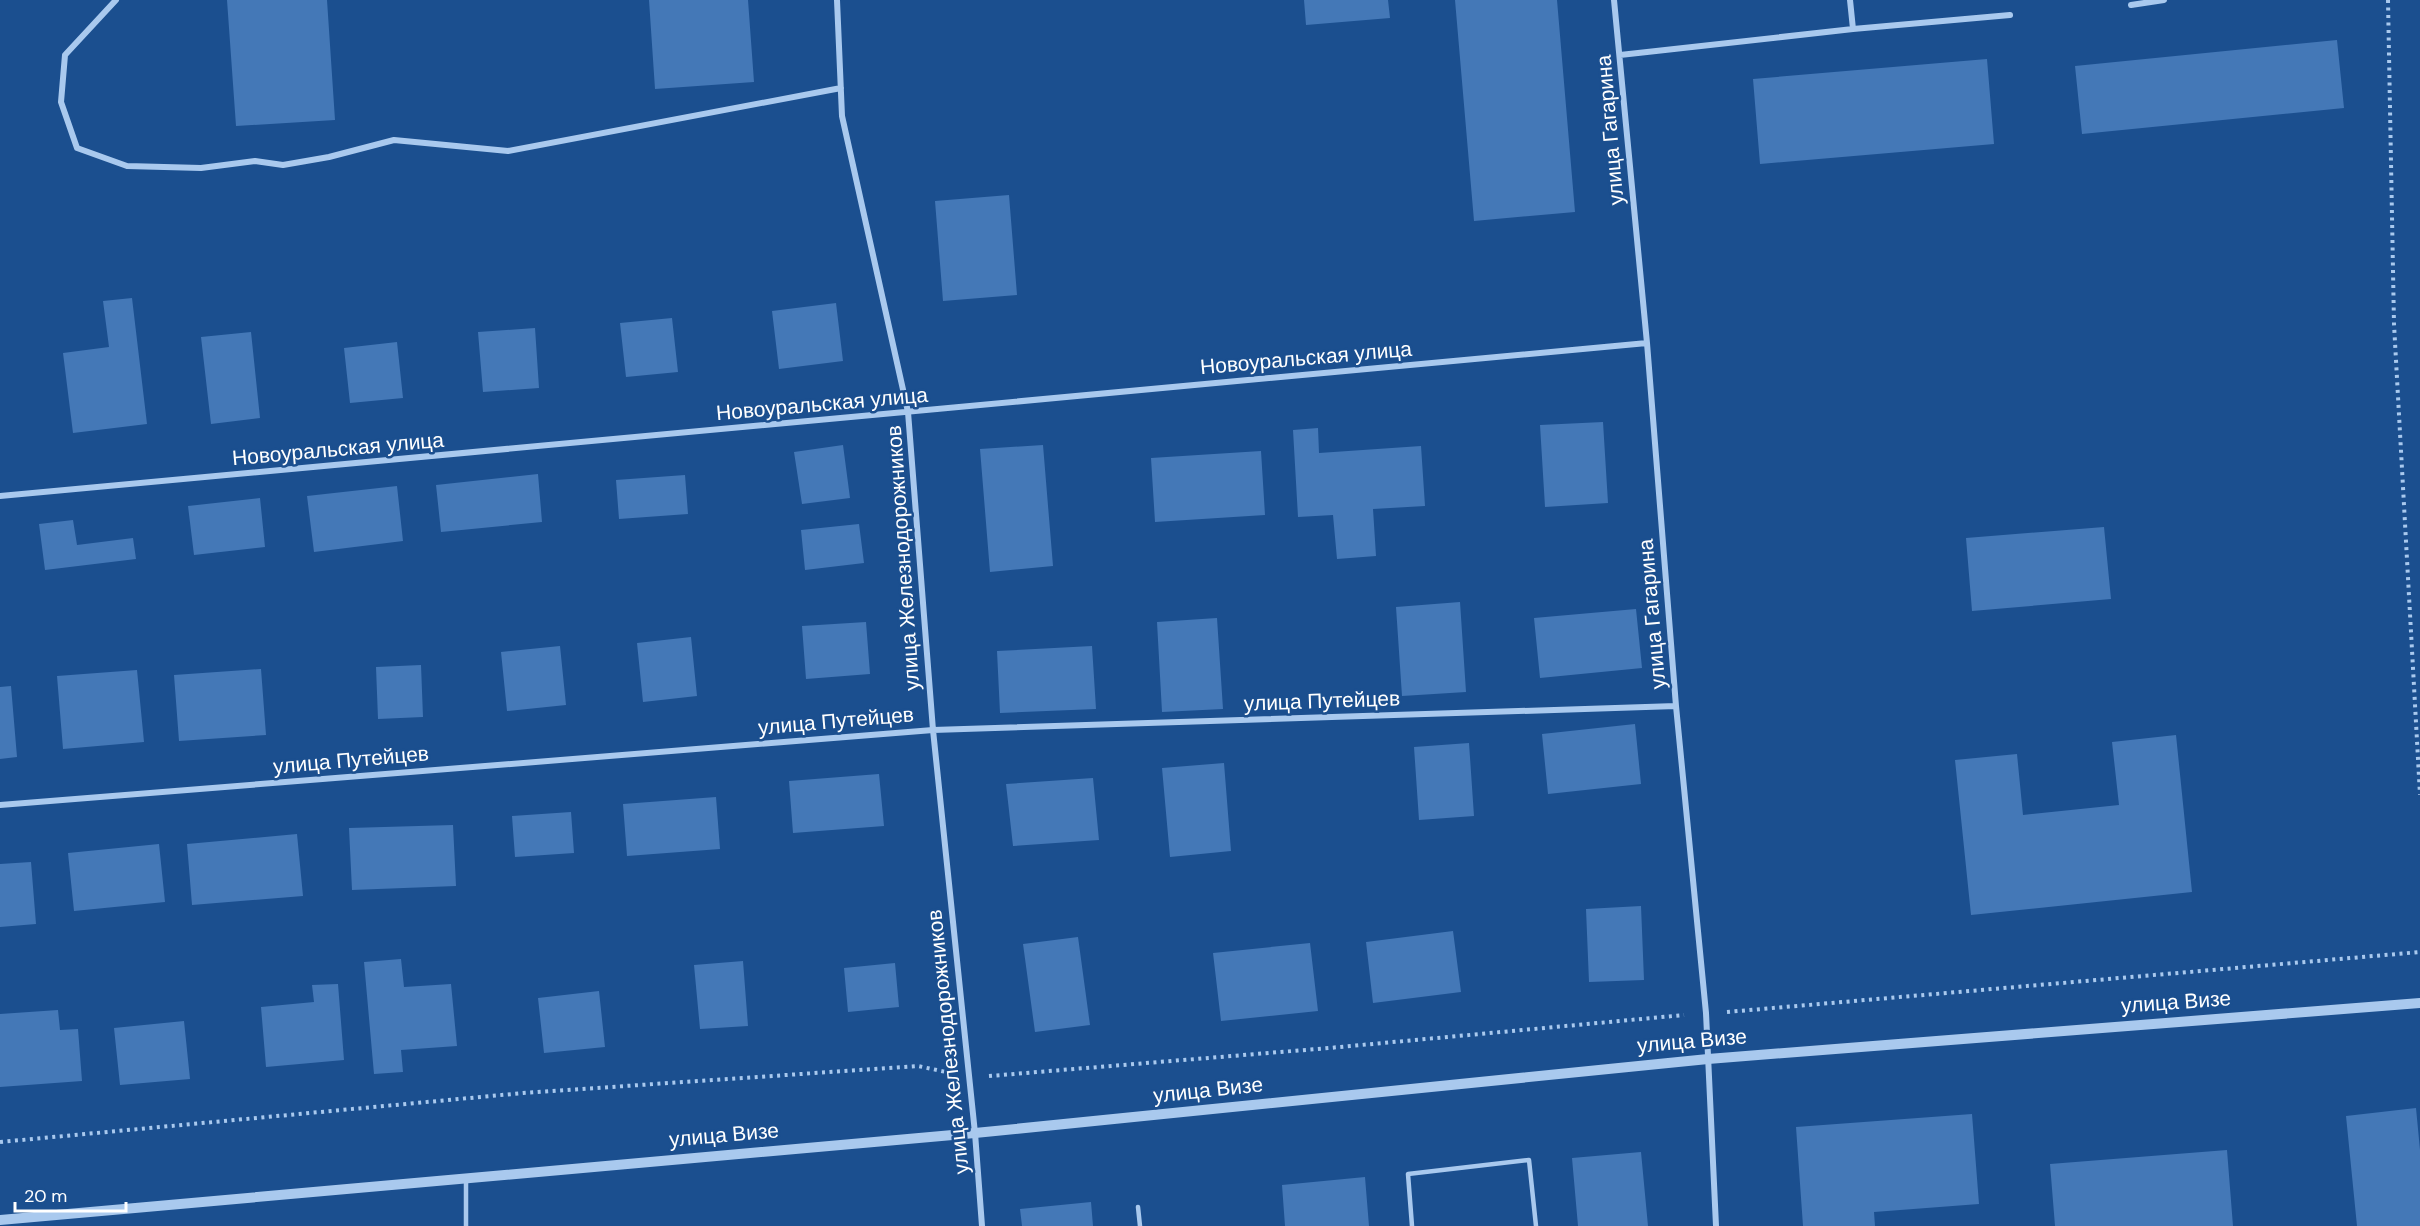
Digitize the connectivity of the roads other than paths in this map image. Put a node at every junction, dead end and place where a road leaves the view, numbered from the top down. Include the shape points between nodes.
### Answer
1 (116, 0) edge
2 (837, 0) edge
3 (1614, 0) edge
4 (1850, 0) edge
5 (2164, 0) edge
6 (2131, 5) dead end
7 (2010, 15) dead end
8 (1853, 29) junction
9 (1620, 55) junction
10 (841, 88) junction
11 (1647, 343) junction
12 (908, 412) junction
13 (0, 496) edge
14 (1676, 706) junction
15 (933, 729) junction
16 (0, 805) edge
17 (2420, 1003) edge
18 (1708, 1059) junction
19 (975, 1133) junction
20 (466, 1178) junction
21 (1138, 1207) dead end
22 (0, 1220) edge
23 (466, 1226) edge
24 (982, 1226) edge
25 (1140, 1226) edge
26 (1412, 1226) edge
27 (1536, 1226) edge
28 (1716, 1226) edge

1 - 10 street via 65,55 61,102 77,148 127,166 201,168 255,161 283,165 394,140 508,151
2 - 10 street, улица Железнодорожников
3 - 9 street, улица Гагарина
4 - 8 street
5 - 6 street
7 - 8 street
8 - 9 street
9 - 11 street, улица Гагарина
10 - 12 street, улица Железнодорожников via 842,116
11 - 12 street, Новоуральская улица
11 - 14 street, улица Гагарина
12 - 13 street, Новоуральская улица
12 - 15 street, улица Железнодорожников
14 - 15 street, улица Путейцев
14 - 18 street, улица Гагарина
15 - 16 street, улица Путейцев
15 - 19 street, улица Железнодорожников
17 - 18 street, улица Визе
18 - 19 street, улица Визе
18 - 28 street, улица Гагарина
19 - 20 street, улица Визе
19 - 24 street, улица Железнодорожников
20 - 22 street, улица Визе
20 - 23 lane
21 - 25 lane
26 - 27 lane via 1408,1174 1529,1160

